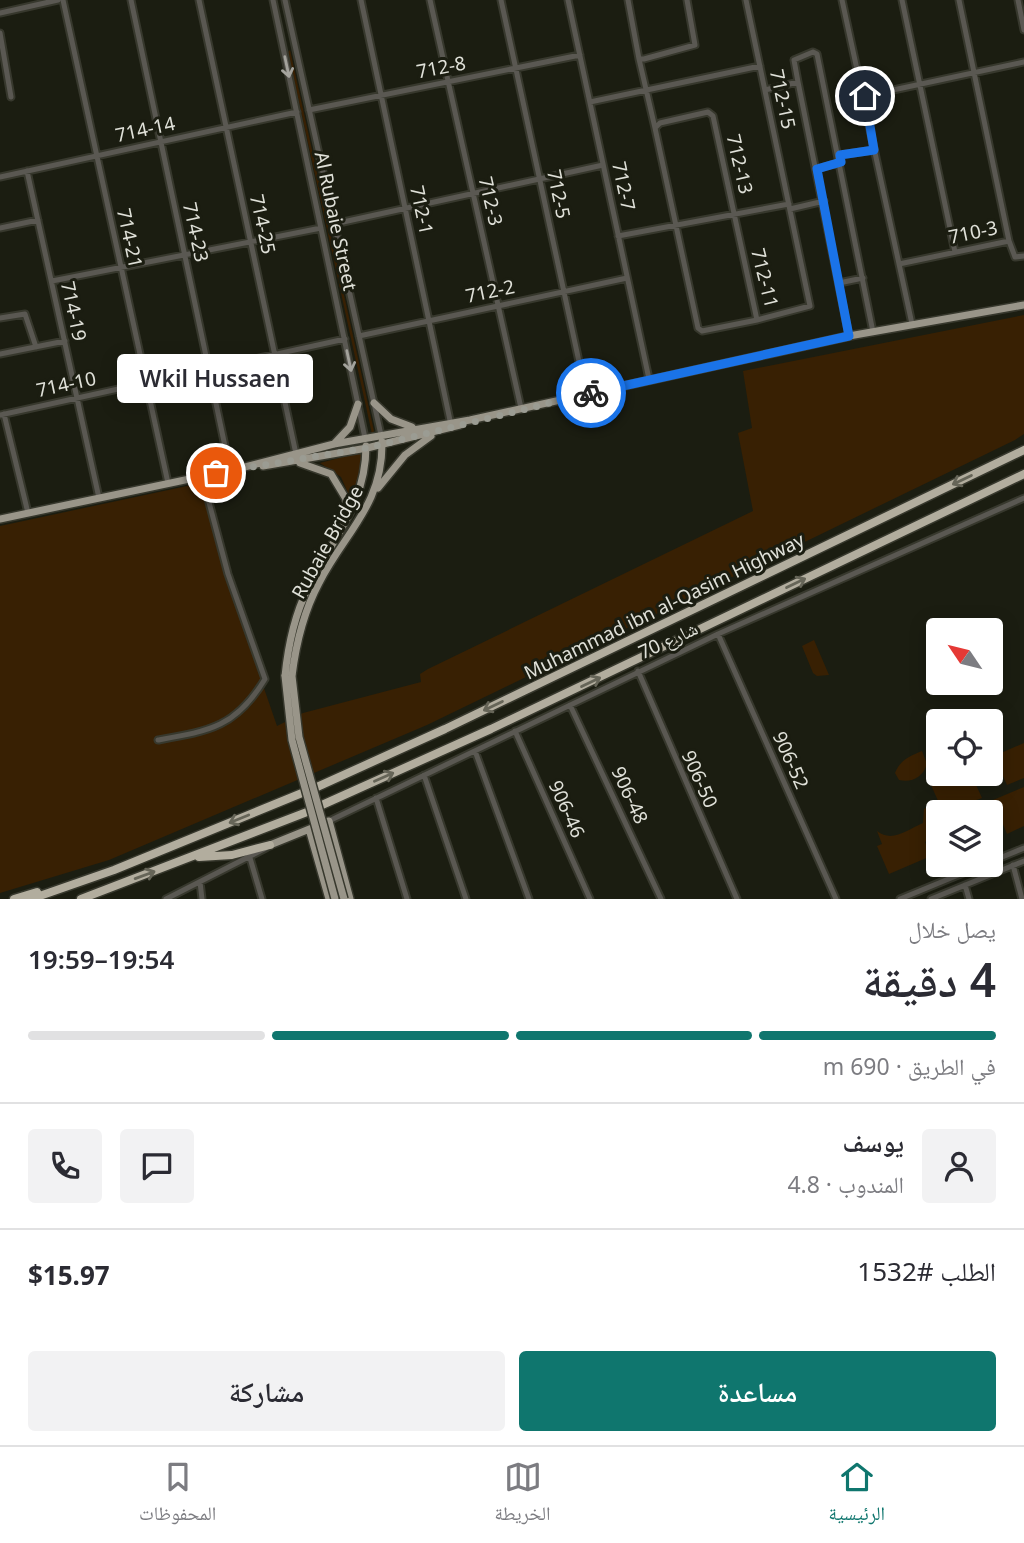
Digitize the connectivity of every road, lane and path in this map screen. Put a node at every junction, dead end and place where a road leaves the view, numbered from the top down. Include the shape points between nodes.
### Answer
1 (60, 0) edge
2 (131, 0) edge
3 (199, 0) edge
4 (274, 0) edge
5 (285, 0) edge
6 (361, 0) edge
7 (430, 0) edge
8 (501, 0) edge
9 (568, 0) edge
10 (628, 0) edge
11 (687, 0) edge
12 (746, 0) edge
13 (842, 0) edge
14 (902, 0) edge
15 (959, 0) edge
16 (1018, 0) edge
17 (0, 13) edge
18 (1024, 30) edge
19 (0, 33) edge
20 (293, 41) junction
21 (1, 43) edge
22 (282, 43) junction
23 (580, 55) junction
24 (639, 59) junction
25 (1024, 62) edge
26 (760, 66) junction
27 (516, 68) junction
28 (975, 73) junction
29 (448, 81) junction
30 (798, 82) junction
31 (922, 84) junction
32 (645, 90) junction
33 (765, 90) junction
34 (381, 95) junction
35 (865, 96) junction
36 (11, 97) dead end
37 (590, 102) junction
38 (309, 110) junction
39 (297, 112) junction
40 (227, 128) junction
41 (655, 128) junction
42 (160, 142) junction
43 (874, 150) junction
44 (840, 155) junction
45 (97, 156) junction
46 (841, 162) junction
47 (603, 165) junction
48 (817, 169) junction
49 (27, 171) junction
50 (0, 177) edge
51 (540, 179) junction
52 (473, 194) junction
53 (824, 201) junction
54 (790, 206) junction
55 (406, 208) junction
56 (734, 214) junction
57 (38, 220) junction
58 (334, 224) junction
59 (676, 225) junction
60 (0, 228) edge
61 (321, 228) junction
62 (618, 236) junction
63 (1009, 241) junction
64 (251, 242) junction
65 (955, 252) junction
66 (184, 255) junction
67 (1024, 256) edge
68 (899, 264) junction
69 (121, 268) junction
70 (627, 278) junction
71 (863, 278) junction
72 (52, 281) junction
73 (839, 282) junction
74 (564, 292) junction
75 (1024, 303) edge
76 (498, 306) junction
77 (0, 318) edge
78 (430, 320) junction
79 (757, 320) junction
80 (912, 324) junction
81 (873, 332) junction
82 (359, 335) junction
83 (849, 336) junction
84 (345, 339) junction
85 (65, 341) junction
86 (36, 347) junction
87 (0, 354) edge
88 (275, 354) junction
89 (208, 369) junction
90 (649, 379) junction
91 (146, 383) junction
92 (586, 394) junction
93 (77, 398) junction
94 (374, 403) junction
95 (358, 404) junction
96 (521, 408) junction
97 (2, 414) edge
98 (451, 425) junction
99 (419, 427) junction
100 (435, 433) junction
101 (381, 435) junction
102 (366, 438) junction
103 (334, 444) junction
104 (382, 445) junction
105 (367, 448) junction
106 (1024, 449) edge
107 (296, 458) junction
108 (231, 470) junction
109 (1024, 474) edge
110 (202, 476) junction
111 (168, 483) junction
112 (99, 498) junction
113 (1024, 498) edge
114 (369, 508) junction
115 (27, 513) junction
116 (0, 519) edge
117 (347, 520) junction
118 (718, 634) junction
119 (638, 671) junction
120 (289, 676) junction
121 (570, 705) junction
122 (515, 731) junction
123 (158, 740) dead end
124 (475, 751) junction
125 (424, 775) junction
126 (317, 787) dead end
127 (302, 793) dead end
128 (376, 798) junction
129 (322, 805) dead end
130 (307, 812) dead end
131 (327, 821) joint
132 (270, 845) junction
133 (1024, 848) edge
134 (192, 857) junction
135 (1003, 857) edge
136 (250, 858) junction
137 (1024, 861) edge
138 (1013, 865) junction
139 (114, 870) junction
140 (954, 877) edge
141 (200, 882) junction
142 (965, 885) junction
143 (14, 899) edge
144 (31, 899) edge
145 (81, 899) edge
146 (166, 899) edge
147 (201, 899) edge
148 (262, 899) edge
149 (328, 899) edge
150 (335, 899) edge
151 (344, 899) edge
152 (350, 899) edge
153 (407, 899) edge
154 (466, 899) edge
155 (529, 899) edge
156 (590, 899) edge
157 (662, 899) edge
158 (737, 899) edge
159 (836, 899) edge
160 (901, 899) edge
161 (931, 899) edge
162 (969, 899) edge
163 (1022, 899) edge

1 - 17 street
1 - 45 street, 714-21
2 - 42 street, 714-23
3 - 40 street, 714-25
4 - 22 street, Al Rubaie Street
5 - 20 street, Al Rubaie Street
6 - 34 street, 712-1
7 - 29 street, 712-3
8 - 27 street, 712-5
9 - 23 street, 712-7
10 - 24 street
11 - 24 street via 695,45
12 - 26 street, 712-15
13 - 35 street
14 - 31 street
15 - 28 street, 710-3
16 - 18 street
19 - 21 street
20 - 22 street
20 - 38 street, Al Rubaie Street
21 - 36 street
22 -> 39 street, Al Rubaie Street
23 - 27 street, 712-8
23 - 37 street, 712-7
24 - 32 street
25 - 28 street
26 - 32 street
26 - 33 street, 712-15
27 - 29 street, 712-8
27 - 51 street, 712-5
28 - 31 street
28 - 63 street, 710-3
29 - 34 street, 712-8
29 - 52 street, 712-3
30 - 33 street
30 - 44 street via 794,60 817,54
30 - 48 street
31 - 35 street
31 - 65 street
32 - 37 street
32 - 41 street
33 - 54 street, 712-15
34 - 38 street, 712-8
34 - 55 street, 712-1
35 - 43 street
37 - 47 street, 712-7
38 - 58 street, Al Rubaie Street
39 - 40 street, 714-14
39 - 61 street, Al Rubaie Street
40 - 42 street, 714-14
40 - 64 street, 714-25
41 - 56 street, 712-13 via 660,123 710,113
41 - 59 street
42 - 45 street, 714-14
42 - 66 street, 714-23
43 - 44 street
43 - 68 street
44 - 46 street
45 - 49 street, 714-14
45 - 69 street, 714-21
46 - 48 street
46 - 71 street
47 - 51 street
47 - 62 street, 712-7
48 - 53 street
49 - 50 street, 714-14
49 - 57 street, 714-19
51 - 52 street
51 - 74 street, 712-5
52 - 55 street
52 - 76 street, 712-3
53 - 54 street
53 - 73 street
54 - 56 street
54 - 79 street, 712-11 via 810,306
55 - 58 street
55 - 78 street, 712-1
56 - 59 street
56 - 79 street, 712-11
57 - 60 street
57 - 72 street, 714-19
58 - 82 street, Al Rubaie Street
59 - 62 street
59 - 79 street via 700,330
61 - 64 street
61 - 84 street, Al Rubaie Street
62 - 70 street, 712-7
63 - 65 street, 710-3
63 - 67 street via 1015,257
64 - 66 street
64 - 88 street, 714-25
65 - 68 street, 710-3
66 - 69 street
66 - 89 street, 714-23
68 - 80 street
69 - 72 street
69 - 91 street, 714-21
70 - 74 street, 712-2
70 - 90 street, 712-7
71 - 73 street
71 - 81 street
72 - 85 street, 714-19
73 - 83 street
74 - 76 street, 712-2
74 - 92 street, 712-5
75 - 80 main road
76 - 78 street, 712-2
76 - 96 street, 712-3
77 - 86 street via 25,314
78 - 82 street, 712-2
78 - 98 street, 712-1
80 - 81 main road
81 - 83 main road
82 - 94 street, Al Rubaie Street
83 - 90 main road
84 - 88 street, 714-10
84 -> 95 street, Al Rubaie Street
85 - 86 street
85 - 93 street, 714-19
86 - 87 street
88 - 89 street, 714-10
88 - 107 street, 714-25
89 - 91 street, 714-10
89 - 108 street, 714-23
90 - 92 main road
91 - 93 street, 714-10
91 - 111 street, 714-21
92 - 96 main road
93 - 97 street, 714-10
93 - 112 street, 714-19
94 - 99 main road via 401,425
94 - 101 street, Al Rubaie Street
95 - 102 street, Al Rubaie Street
95 - 103 main road via 352,423
96 - 98 main road
97 - 115 street
98 - 99 main road
98 - 100 main road
99 - 101 main road
100 - 104 main road
100 - 114 main road via 395,466
101 - 102 main road
101 - 104 main road, Al Rubaie Street
102 - 103 main road
102 - 105 main road, Al Rubaie Street
103 - 107 main road
104 - 105 main road
104 - 114 main road, Rubaie Bridge via 381,468
105 - 107 main road
105 - 117 main road, Rubaie Bridge via 362,488
106 -> 126 highway, Muhammad ibn al-Qasim Highway
107 - 108 main road
107 - 117 main road via 331,474 343,490
108 - 110 main road
129 -> 109 highway, Muhammad ibn al-Qasim Highway
110 - 111 main road
110 - 123 street via 228,574 265,679 251,703 221,726
111 - 112 main road
112 - 115 main road
113 - 118 street, شارع 70
114 - 120 main road, Rubaie Bridge via 312,598
115 - 116 main road
117 - 120 main road, Rubaie Bridge via 300,606 290,637
118 - 119 street, شارع 70
118 - 159 street, 906-52
119 - 121 street, شارع 70
119 - 158 street, 906-50
120 - 150 main road, Rubaie Bridge, bridge via 292,740
120 - 151 main road, Rubaie Bridge, bridge via 299,737
121 - 122 street, شارع 70
121 - 157 street, 906-48
122 - 124 street, شارع 70
122 - 156 street, 906-46
124 - 125 street, شارع 70
124 - 155 street
125 - 128 street, شارع 70
125 - 154 street
127 -> 139 highway
128 - 131 street, شارع 70
128 - 153 street
130 - 134 highway
131 - 152 main road
132 - 134 highway via 232,856
132 - 136 street
132 - 149 main road via 311,828
133 - 135 street
145 -> 134 highway
136 - 141 street
136 - 148 street
137 - 138 street
138 - 142 street
138 - 163 street
139 - 143 highway
139 - 144 highway
140 - 160 street
141 - 146 street
141 - 147 street
142 - 161 street
142 - 162 street

